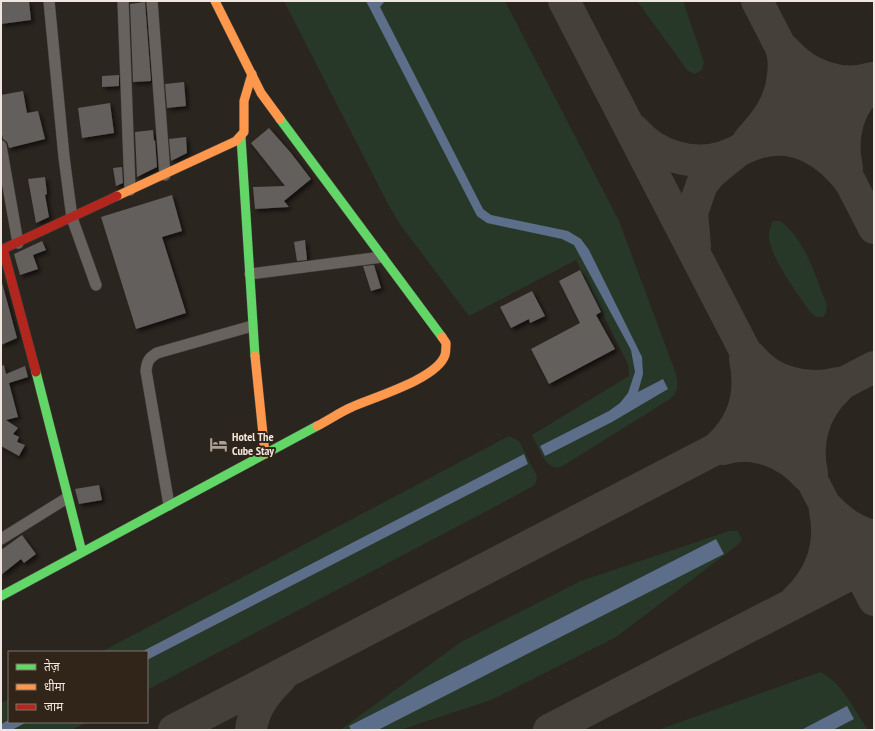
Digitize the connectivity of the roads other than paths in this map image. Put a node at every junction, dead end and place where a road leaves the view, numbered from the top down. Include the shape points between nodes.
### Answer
1 (48, 1) edge
2 (123, 1) edge
3 (152, 1) edge
4 (215, 1) edge
5 (252, 74) junction
6 (241, 137) junction
7 (1, 146) edge
8 (166, 175) junction
9 (130, 190) junction
10 (72, 218) junction
11 (18, 243) junction
12 (2, 250) edge
13 (382, 257) junction
14 (250, 274) junction
15 (96, 285) dead end
16 (252, 326) junction
17 (265, 454) junction
18 (67, 498) junction
19 (170, 505) junction
20 (1, 538) edge
21 (82, 552) junction
22 (1, 596) edge

1 - 10 street
2 - 9 street
3 - 8 street
4 - 5 street
5 - 6 street via 244,101 245,126
5 - 13 street via 262,93
6 - 8 street
6 - 14 street
7 - 11 street
8 - 9 street
9 - 10 street
10 - 11 street
10 - 15 street
11 - 12 street
12 - 18 street via 39,382
13 - 14 street
13 - 17 street via 446,343 445,356 437,365 410,384 352,407
14 - 16 street
16 - 17 street
16 - 19 street via 157,353 146,362
17 - 19 street
18 - 20 street
18 - 21 street
19 - 21 street
21 - 22 street

